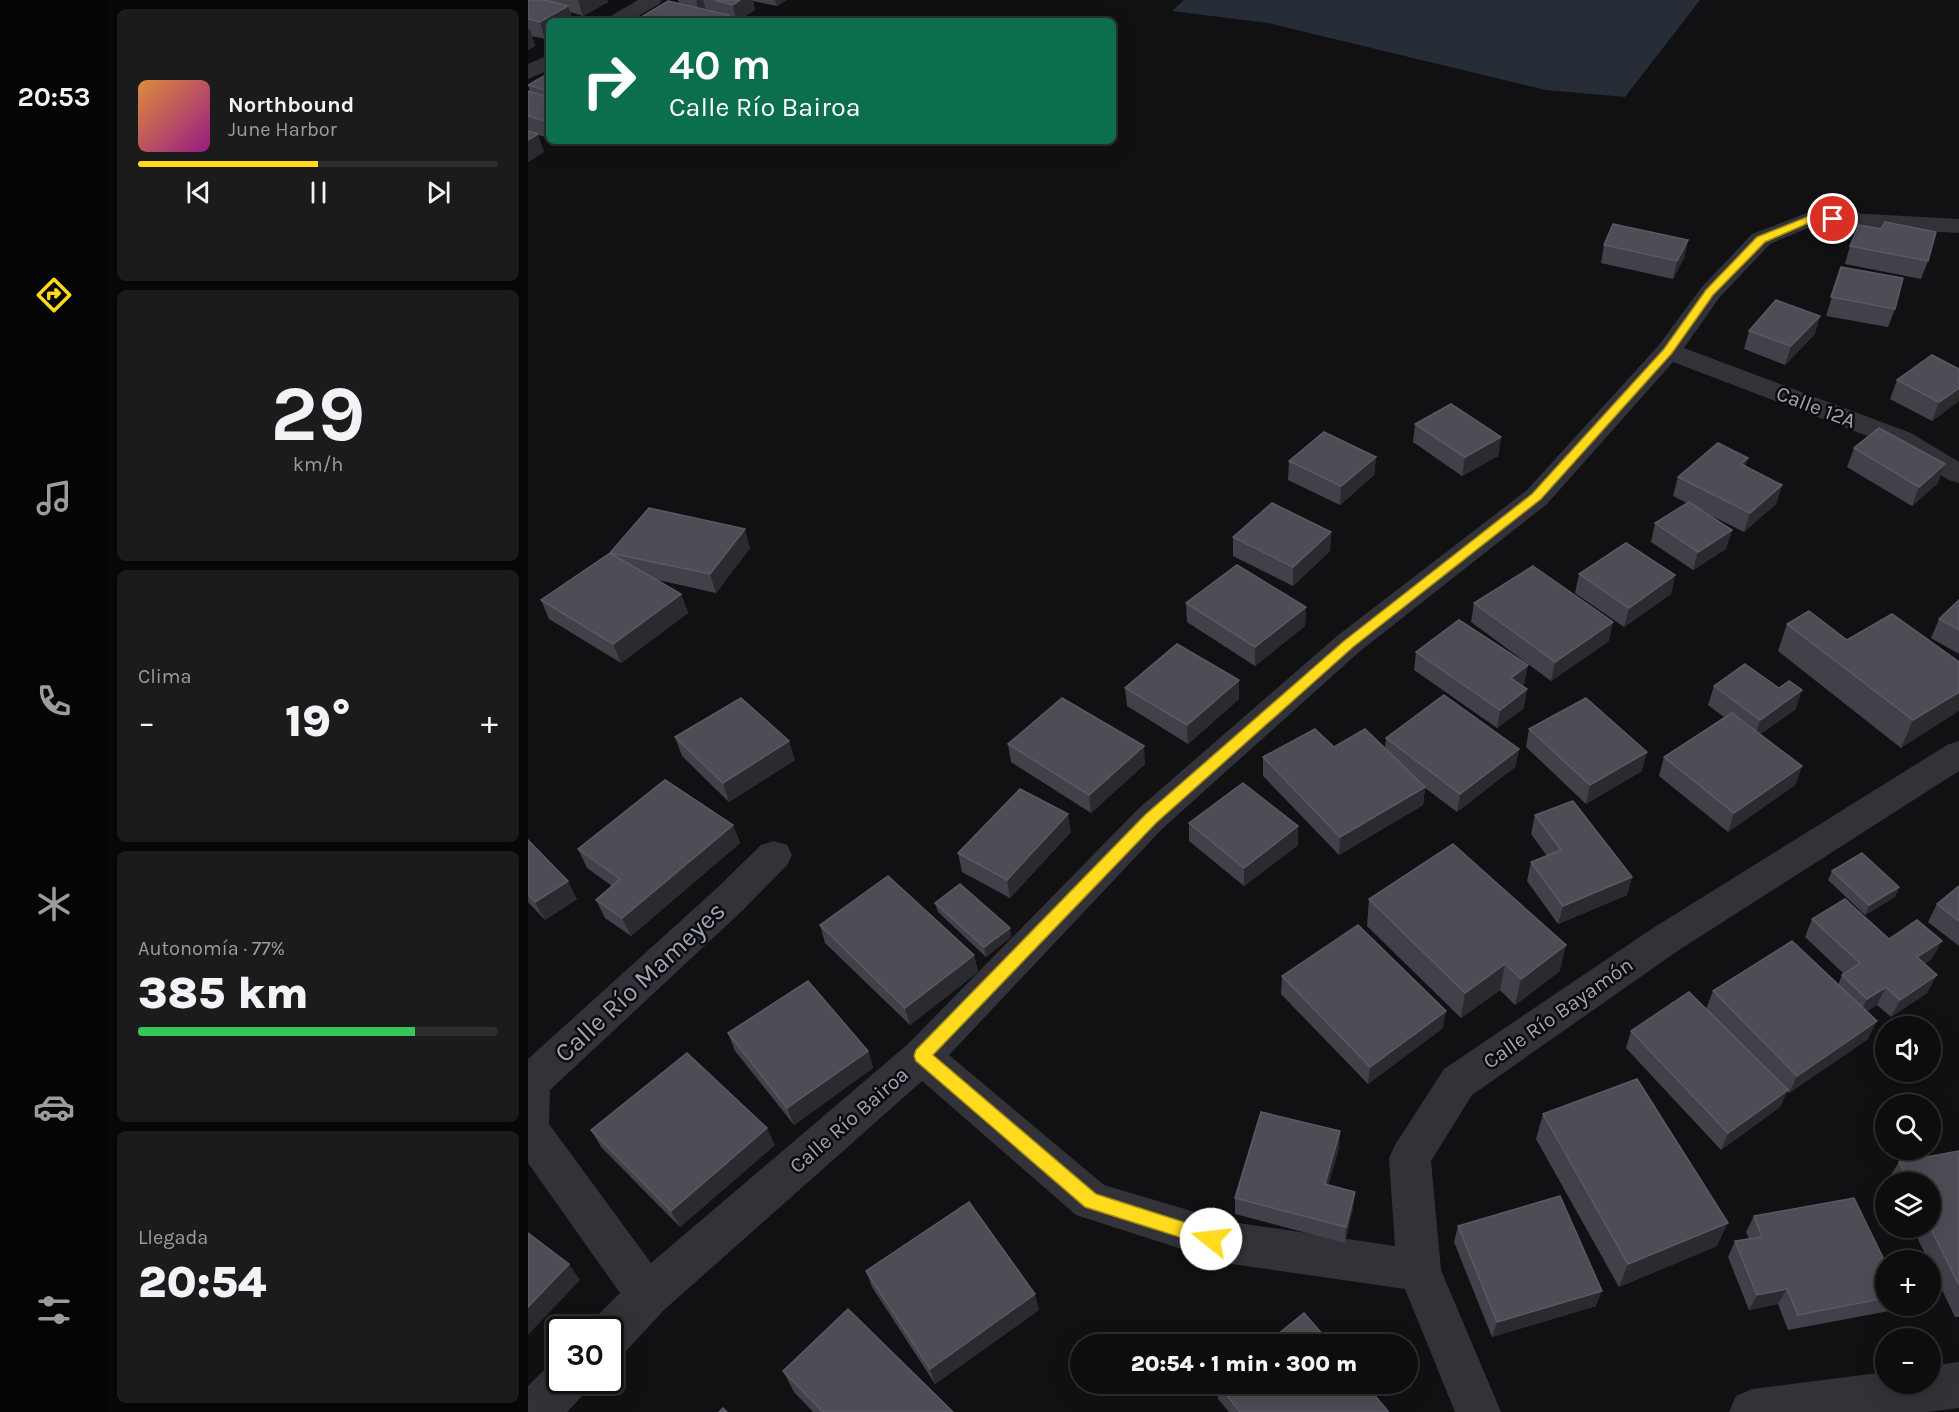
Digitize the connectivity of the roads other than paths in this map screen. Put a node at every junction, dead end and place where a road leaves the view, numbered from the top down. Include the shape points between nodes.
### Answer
1 (652, 0) edge
2 (621, 18) edge
3 (546, 63) edge
4 (528, 73) edge
5 (1959, 226) edge
6 (1668, 351) junction
7 (1959, 474) edge
8 (1959, 754) edge
9 (774, 855) dead end
10 (922, 1056) junction
11 (1419, 1270) junction
12 (648, 1295) junction
13 (624, 1320) edge
14 (1959, 1385) edge
15 (553, 1394) edge
16 (536, 1412) edge
17 (1479, 1412) edge
18 (1752, 1412) edge

1 - 2 street
3 - 4 street
5 - 6 street, Calle Río Bairoa via 1812,218 1761,239 1710,293
6 - 7 street, Calle 12A via 1900,439
6 - 10 street, Calle Río Bairoa via 1536,497 1348,644 1150,819
8 - 11 street, Calle Río Bayamón via 1666,939 1458,1082 1410,1158
9 - 12 street, Calle Río Mameyes via 530,1083 528,1129
10 - 11 street via 1091,1201 1225,1242
10 - 12 street, Calle Río Bairoa
11 - 17 street, Calle Río Bayamón
12 - 13 street, Calle Río Bairoa
14 - 18 street
15 - 16 street

